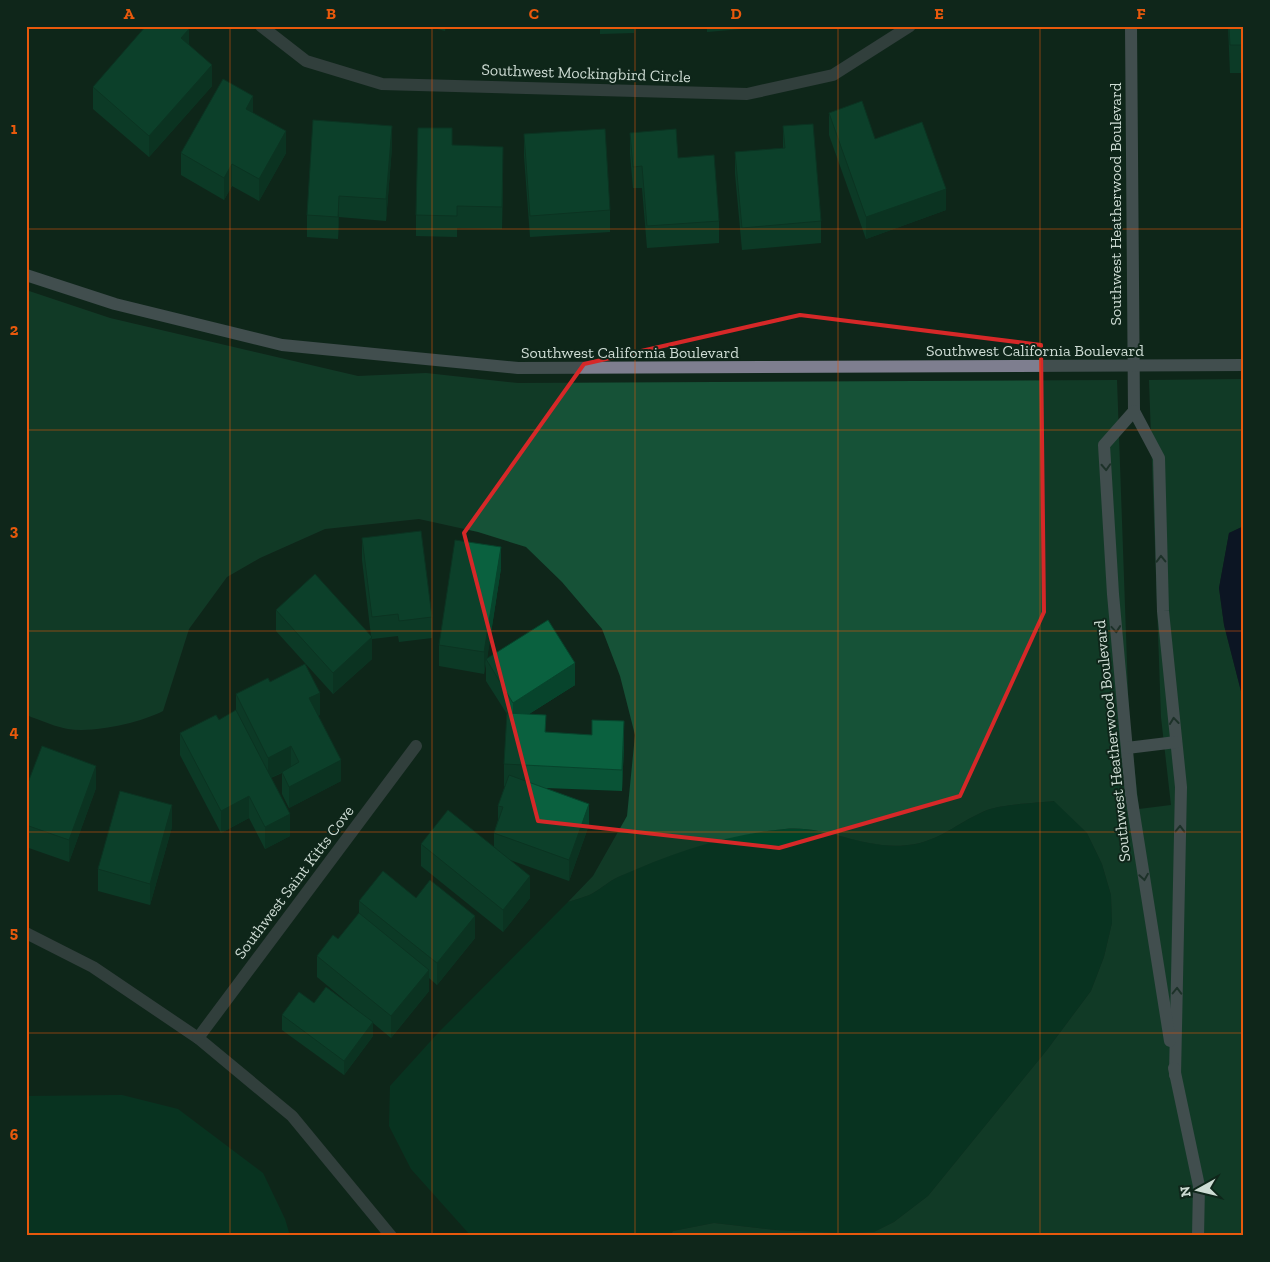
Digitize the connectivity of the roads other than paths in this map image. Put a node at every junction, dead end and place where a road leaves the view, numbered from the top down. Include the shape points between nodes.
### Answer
1 (261, 26) edge
2 (910, 26) edge
3 (1130, 26) edge
4 (26, 275) edge
5 (1244, 365) edge
6 (1132, 366) junction
7 (1134, 411) junction
8 (1176, 742) junction
9 (416, 746) dead end
10 (1127, 748) junction
11 (26, 933) edge
12 (198, 1038) junction
13 (1176, 1075) junction
14 (391, 1236) edge
15 (1198, 1236) edge

1 - 2 street, Southwest Mockingbird Circle via 306,61 382,84 747,94 833,75
3 - 6 street, Southwest Heatherwood Boulevard
4 - 6 street, Southwest California Boulevard via 115,304 282,344 518,368
5 - 6 street, Southwest California Boulevard
6 - 7 street, Southwest Heatherwood Boulevard
8 -> 7 street, Southwest Heatherwood Boulevard via 1163,611 1159,458
7 -> 10 street, Southwest Heatherwood Boulevard via 1104,445
8 - 10 street
13 -> 8 street, Southwest Heatherwood Boulevard via 1181,787
9 - 12 street, Southwest Saint Kitts Cove
10 -> 13 street, Southwest Heatherwood Boulevard
11 - 12 street via 93,967
12 - 14 street via 292,1116
13 - 15 street, Southwest Heatherwood Boulevard via 1199,1186

